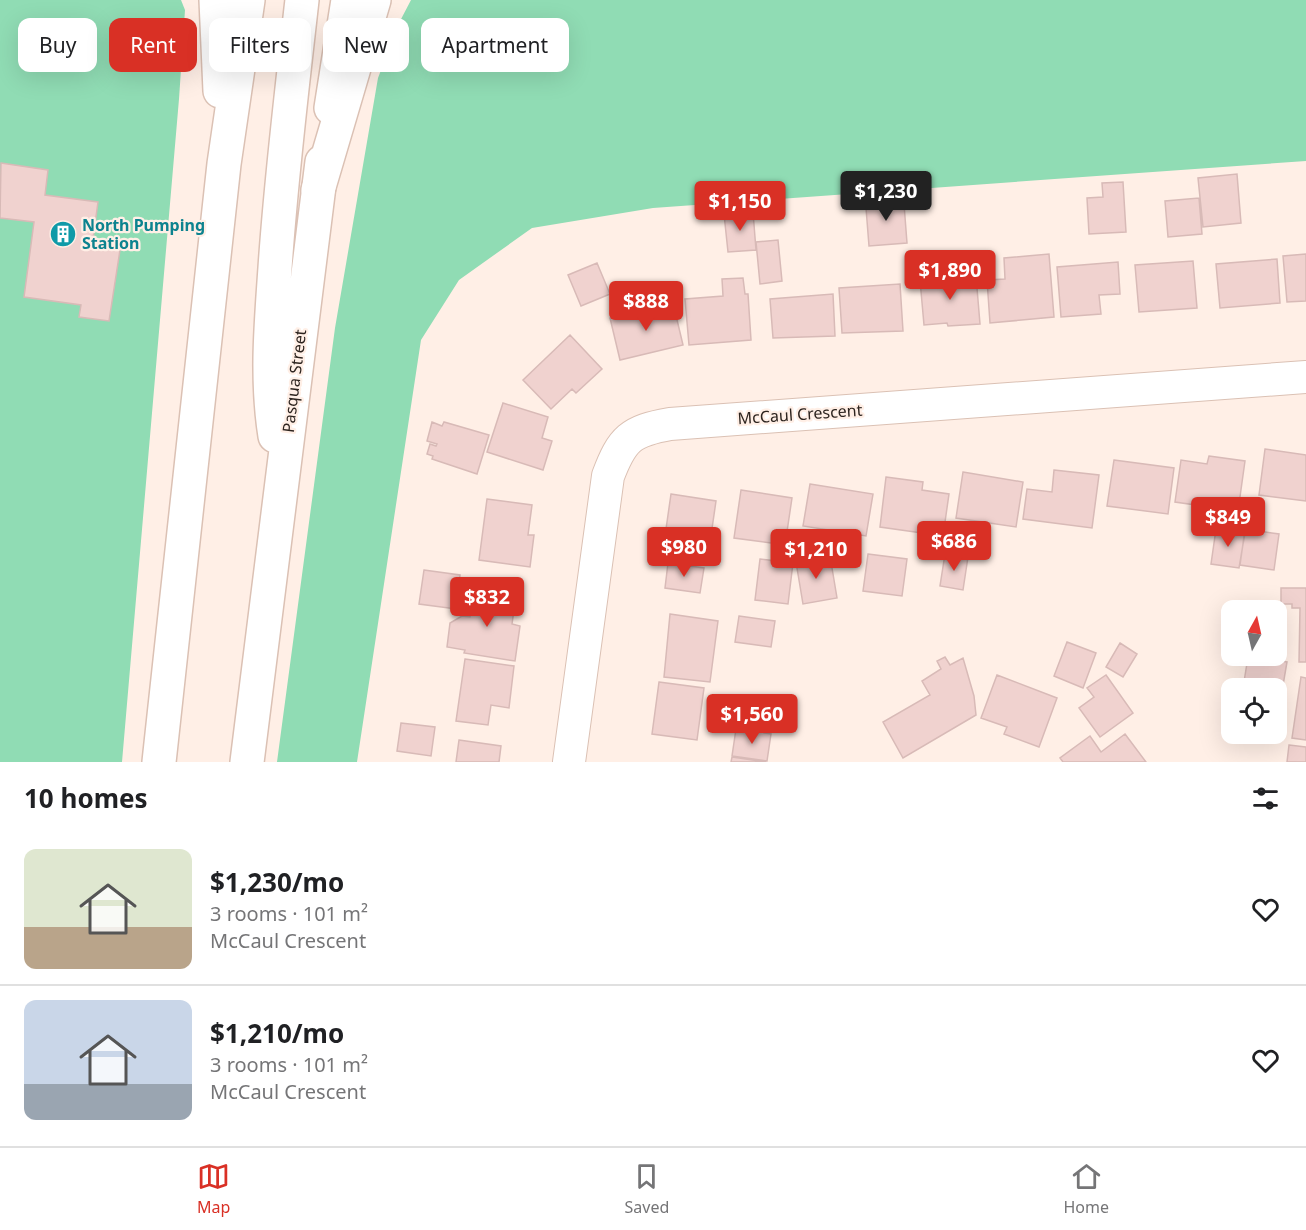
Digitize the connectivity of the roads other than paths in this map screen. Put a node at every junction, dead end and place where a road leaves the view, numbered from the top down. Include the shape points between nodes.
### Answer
1 (216, 0) edge
2 (248, 0) edge
3 (302, 0) edge
4 (348, 0) edge
5 (374, 0) edge
6 (224, 164) junction
7 (318, 190) junction
8 (1306, 377) edge
9 (282, 482) junction
10 (159, 762) edge
11 (247, 762) edge
12 (569, 762) edge

1 - 6 main road
2 - 6 main road
3 - 9 main road via 268,357
4 - 7 main road, Pasqua Street
5 - 7 main road
6 - 10 main road
7 - 9 main road, Pasqua Street
8 - 12 street, McCaul Crescent via 646,428 627,439 608,476
9 - 11 main road, Pasqua Street

